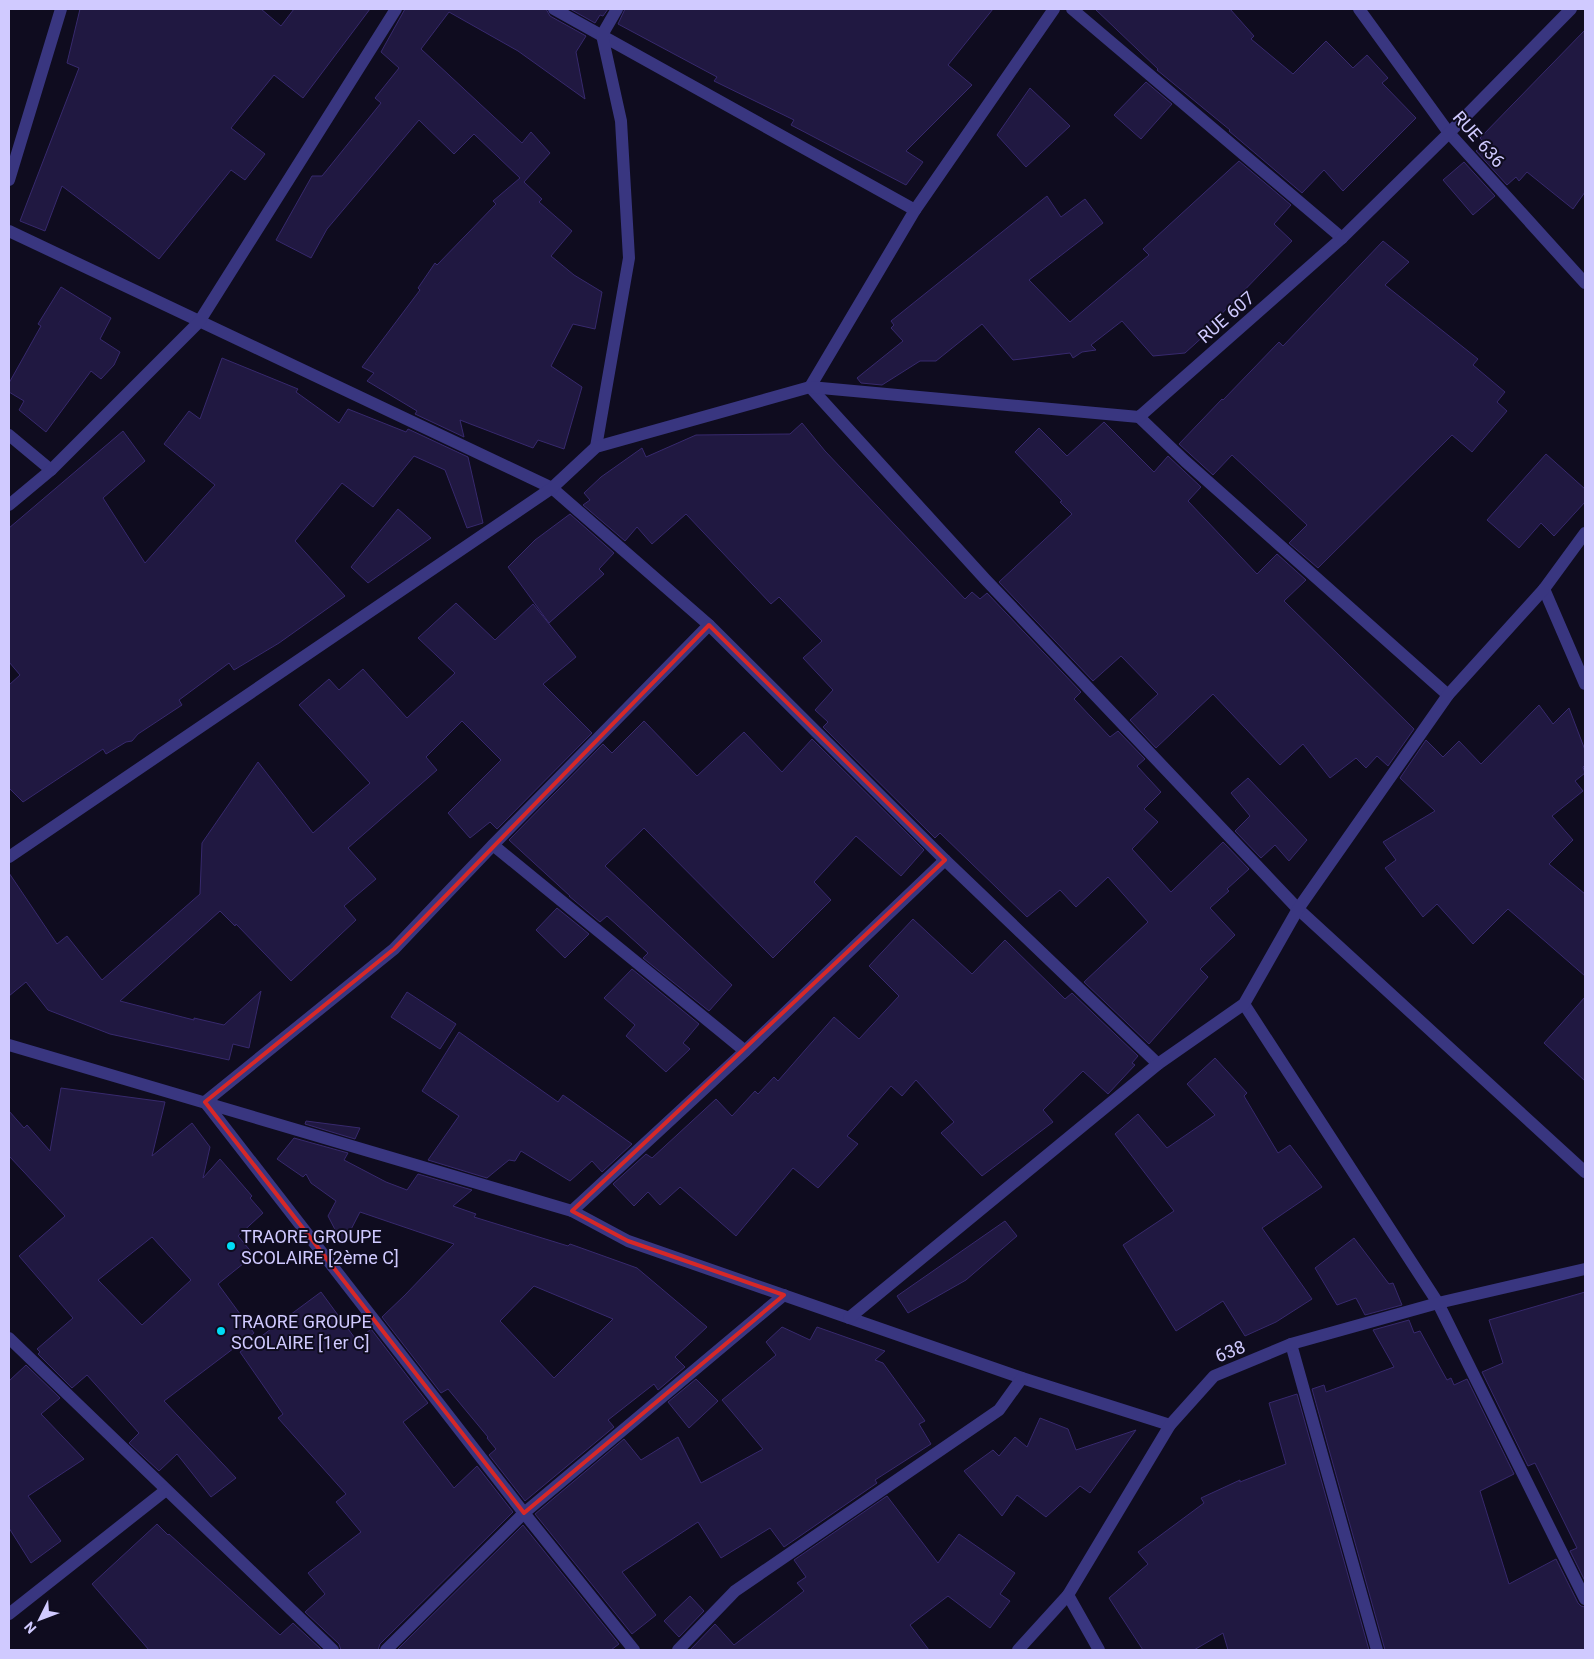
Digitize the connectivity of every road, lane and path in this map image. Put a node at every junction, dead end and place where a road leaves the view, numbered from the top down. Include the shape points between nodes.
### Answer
1 (61, 9) edge
2 (396, 9) edge
3 (554, 9) edge
4 (617, 9) edge
5 (1054, 9) edge
6 (1072, 9) edge
7 (1359, 9) edge
8 (1571, 9) edge
9 (602, 34) junction
10 (1449, 133) junction
11 (9, 180) edge
12 (915, 210) junction
13 (9, 231) edge
14 (1342, 238) junction
15 (1585, 283) edge
16 (199, 322) junction
17 (810, 387) junction
18 (1139, 417) junction
19 (9, 435) edge
20 (596, 448) junction
21 (50, 470) junction
22 (552, 488) junction
23 (9, 505) edge
24 (1585, 533) edge
25 (1544, 589) junction
26 (709, 626) junction
27 (1585, 684) edge
28 (1448, 695) junction
29 (493, 845) junction
30 (9, 857) edge
31 (945, 860) junction
32 (1298, 909) junction
33 (1244, 1004) junction
34 (9, 1045) edge
35 (745, 1051) junction
36 (1158, 1064) junction
37 (205, 1102) junction
38 (1585, 1172) edge
39 (572, 1211) junction
40 (1585, 1268) edge
41 (784, 1295) junction
42 (1438, 1303) junction
43 (849, 1318) junction
44 (9, 1338) edge
45 (1291, 1344) junction
46 (1022, 1378) junction
47 (1170, 1425) junction
48 (166, 1490) junction
49 (524, 1513) junction
50 (1068, 1595) junction
51 (1585, 1600) edge
52 (9, 1614) edge
53 (333, 1650) edge
54 (386, 1650) edge
55 (634, 1650) edge
56 (678, 1650) edge
57 (1018, 1650) edge
58 (1098, 1650) edge
59 (1377, 1650) edge

1 - 11 street
2 - 16 street
3 - 9 street
4 - 9 street
5 - 12 street
6 - 14 street
7 - 10 street, RUE 636
8 - 10 street, RUE 607
9 - 12 street
9 - 20 street via 621,121 629,258
10 - 14 street, RUE 607
10 - 15 street, RUE 636
12 - 17 street
13 - 16 street
14 - 18 street, RUE 607
16 - 21 street
16 - 22 street
17 - 18 street
17 - 20 street
17 - 32 street via 992,586
18 - 28 street
19 - 21 street
20 - 22 street
21 - 23 street
22 - 26 street
22 - 30 street
24 - 25 street
25 - 27 street
25 - 28 street
26 - 29 street
26 - 31 street
28 - 32 street
29 - 35 street
29 - 37 street via 394,949
31 - 35 street
31 - 36 street
32 - 33 street
32 - 38 street
33 - 36 street
33 - 42 street
34 - 37 street
35 - 39 street
36 - 43 street
37 - 39 street
37 - 49 street
39 - 41 street via 628,1241
40 - 42 street, 638
41 - 43 street
41 - 49 street
42 - 45 street, 638
42 - 51 street
43 - 46 street
44 - 48 street
45 - 47 street, 638 via 1214,1376
45 - 59 street
46 - 47 street
46 - 56 street via 999,1410 735,1591
47 - 50 street, 638
48 - 52 street
48 - 53 street
49 - 54 street
49 - 55 street
50 - 57 street, 638
50 - 58 street

